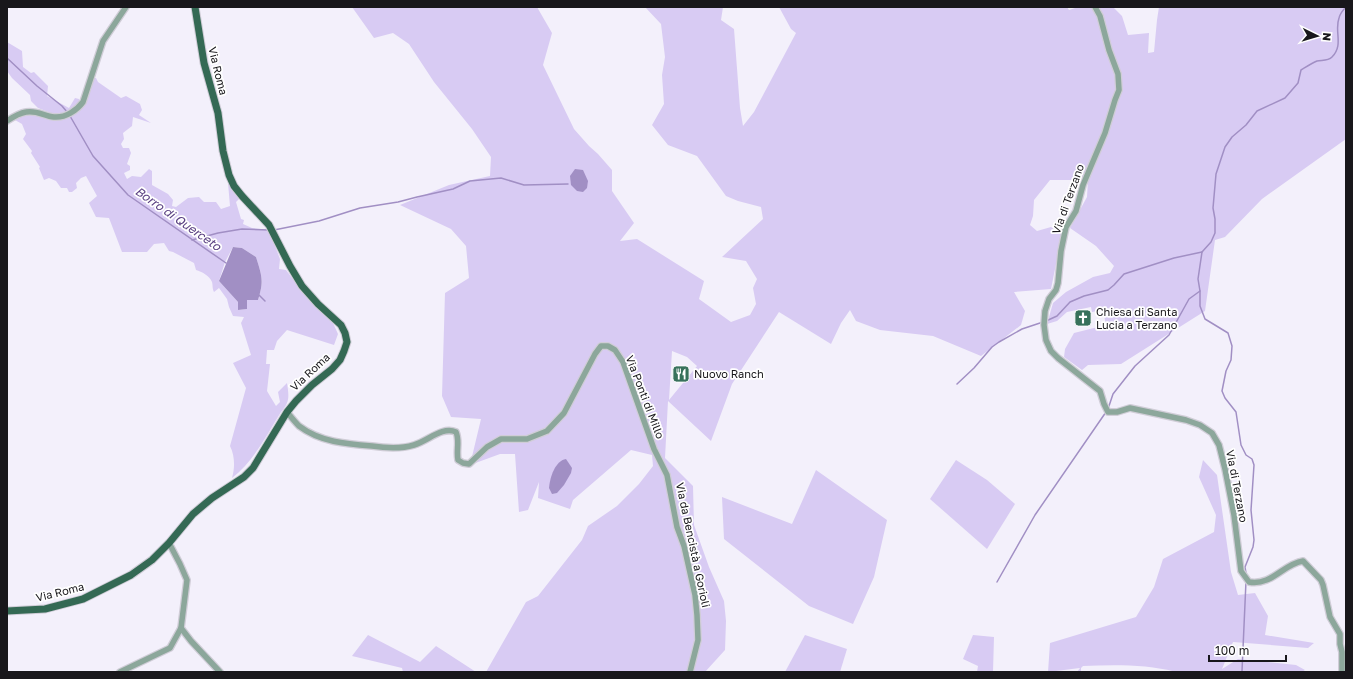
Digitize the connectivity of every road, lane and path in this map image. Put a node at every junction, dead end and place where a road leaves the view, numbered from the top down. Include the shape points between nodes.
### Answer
1 (126, 7) edge
2 (195, 7) edge
3 (1095, 7) edge
4 (7, 121) edge
5 (287, 412) junction
6 (665, 471) joint
7 (169, 543) junction
8 (7, 611) edge
9 (181, 628) junction
10 (120, 672) edge
11 (220, 672) edge
12 (690, 672) edge
13 (1342, 672) edge

1 - 4 street via 103,41 83,102 77,109 64,116 54,117 28,111
2 - 5 main road, Via Roma via 204,64 218,113 223,151 234,186 269,224 302,286 341,325 345,333 347,342 340,360
3 - 13 street, Via di Terzano via 1118,74 1119,90 1105,133 1083,185 1076,211 1066,227 1058,283 1045,312 1046,340 1058,358 1100,391 1108,412 1130,408 1186,420 1212,433 1225,469 1241,571 1249,582 1257,584 1296,562 1303,561 1323,585 1330,617 1340,634
5 - 6 street, Via Ponti di Millo via 311,433 344,444 414,446 438,433 452,430 458,438 458,460 469,464 487,447 501,439 527,439 547,430 564,413 595,354 601,346 608,346 615,350 623,362 654,449
5 - 7 main road, Via Roma via 253,468 193,514
6 - 12 street, Via da Bencistà a Gorioli via 695,595 698,640
7 - 8 main road, Via Roma via 152,560 131,575 83,599 45,608
7 - 9 street via 187,580
9 - 10 street via 170,648
9 - 11 street

